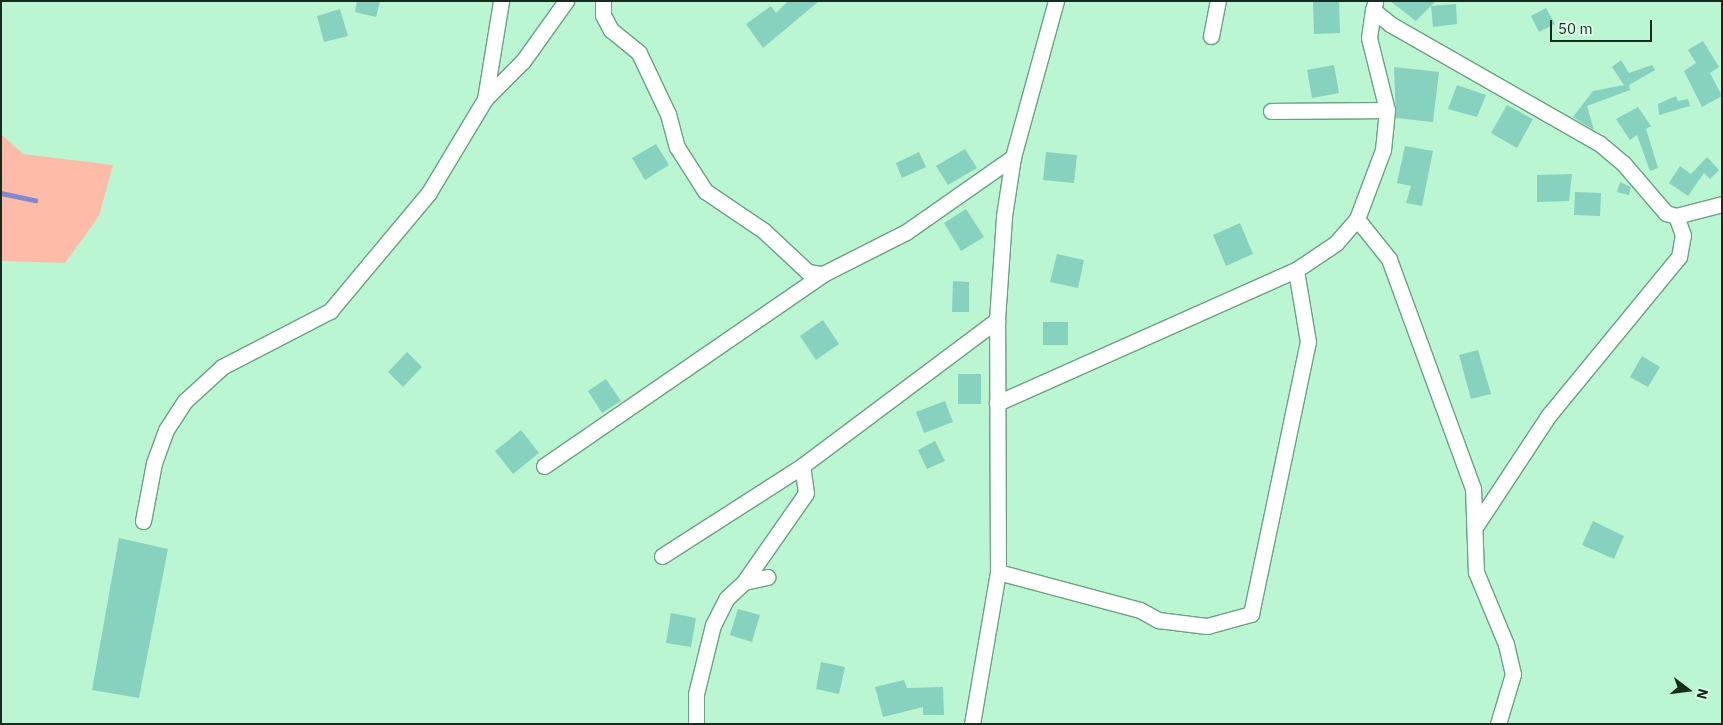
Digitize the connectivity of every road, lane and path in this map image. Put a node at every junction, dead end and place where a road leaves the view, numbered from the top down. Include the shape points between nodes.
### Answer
1 (501, 1) edge
2 (566, 1) edge
3 (603, 1) edge
4 (1056, 1) edge
5 (1218, 1) edge
6 (1375, 6) edge
7 (1211, 36) dead end
8 (485, 99) junction
9 (1387, 110) junction
10 (1272, 111) dead end
11 (1013, 157) junction
12 (1722, 204) edge
13 (1676, 216) junction
14 (1357, 218) junction
15 (1296, 270) junction
16 (823, 274) junction
17 (997, 320) junction
18 (997, 403) junction
19 (544, 466) dead end
20 (802, 466) junction
21 (143, 521) dead end
22 (1477, 524) junction
23 (662, 556) dead end
24 (998, 572) junction
25 (767, 577) dead end
26 (744, 582) junction
27 (696, 724) edge
28 (972, 724) edge
29 (1498, 724) edge

1 - 8 street
2 - 8 street via 523,61
3 - 16 street via 603,15 611,30 639,53 668,114 678,147 705,191 764,231 808,272
4 - 11 street
5 - 7 street
6 - 9 street via 1369,38
6 - 13 street via 1390,24 1598,143 1623,162 1666,212
8 - 21 street via 428,194 330,311 222,367 185,401 166,430 154,464
9 - 10 street
9 - 14 street via 1383,150
11 - 16 street via 906,232
11 - 17 street
12 - 13 street
13 - 22 street via 1682,235 1679,256 1549,415
14 - 15 street via 1336,243
14 - 22 street via 1389,259 1473,488
15 - 18 street
15 - 24 street via 1308,342 1250,614 1207,626 1158,620 1140,610
16 - 19 street
17 - 18 street
17 - 20 street
18 - 24 street
20 - 23 street
20 - 26 street via 806,494
22 - 29 street via 1476,572 1506,644 1513,674
24 - 28 street
25 - 26 street
26 - 27 street via 727,598 712,625 696,694

